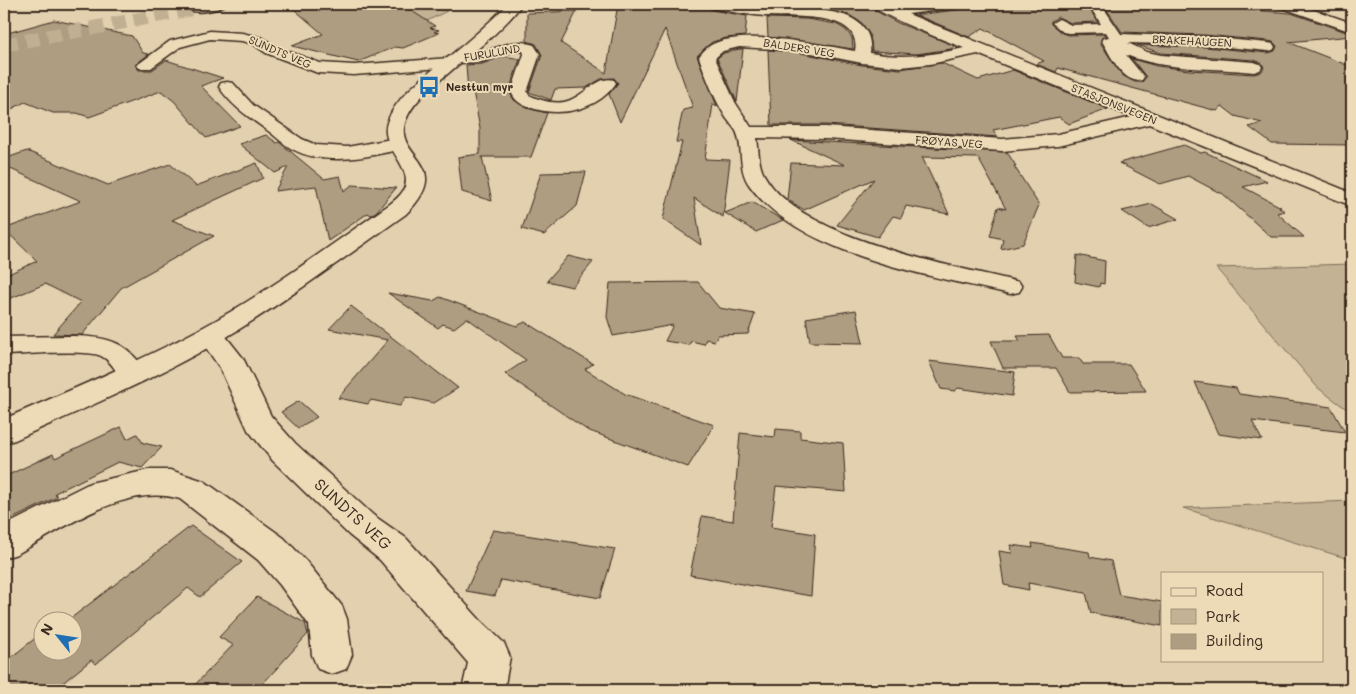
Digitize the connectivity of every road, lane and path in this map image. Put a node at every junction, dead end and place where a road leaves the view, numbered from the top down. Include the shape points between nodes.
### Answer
1 (219, 4) edge
2 (516, 4) edge
3 (712, 4) edge
4 (877, 4) edge
5 (953, 4) edge
6 (1094, 4) edge
7 (1285, 4) edge
8 (197, 8) dead end
9 (892, 12) junction
10 (1059, 23) dead end
11 (1114, 28) junction
12 (1352, 28) edge
13 (1268, 47) dead end
14 (979, 50) junction
15 (862, 58) junction
16 (454, 60) junction
17 (145, 65) dead end
18 (1254, 67) dead end
19 (1136, 77) dead end
20 (608, 83) dead end
21 (227, 87) dead end
22 (1150, 118) junction
23 (745, 132) junction
24 (397, 144) junction
25 (1352, 200) edge
26 (1010, 287) dead end
27 (210, 335) junction
28 (4, 346) edge
29 (133, 374) junction
30 (4, 432) edge
31 (4, 543) edge
32 (332, 655) dead end
33 (482, 690) edge

1 - 8 street
2 - 16 street
3 - 15 street via 764,12 810,13 846,20 858,27 864,36
4 - 9 street, STASJONSVEGEN
5 - 9 street
6 - 11 street, BRAKEHAUGEN
7 - 12 street
9 - 14 street, STASJONSVEGEN
10 - 11 street, BRAKEHAUGEN via 1068,29
11 - 13 street, BRAKEHAUGEN
11 - 18 street, BRAKEHAUGEN via 1121,45 1160,60
11 - 19 street via 1110,45
14 - 15 street, BALDERS VEG via 916,61
14 - 22 street, STASJONSVEGEN
15 - 23 street, BALDERS VEG via 763,42 736,43 709,53 710,68
16 - 17 street, SUNDTS VEG via 354,70 318,68 271,50 258,41 210,35 175,44
16 - 20 street, FURULUND via 511,47 529,48 532,54 520,92 522,98 550,109 570,107
16 - 24 street via 425,85 404,110 396,122
21 - 24 street via 246,110 311,150 364,151
22 - 23 street, FRØYAS VEG via 1076,138 1029,145 826,133
22 - 25 street, STASJONSVEGEN
23 - 26 street, BALDERS VEG via 751,169 757,182 779,206 822,233 912,264
24 - 27 street via 414,174 416,185 398,209
27 - 29 street
27 - 33 street, SUNDTS VEG via 233,365 259,422 284,452 361,525 393,549 490,657
28 - 29 street via 91,345 109,349
29 - 30 street
31 - 32 street via 102,492 148,483 170,483 192,490 271,549 293,573 328,619

